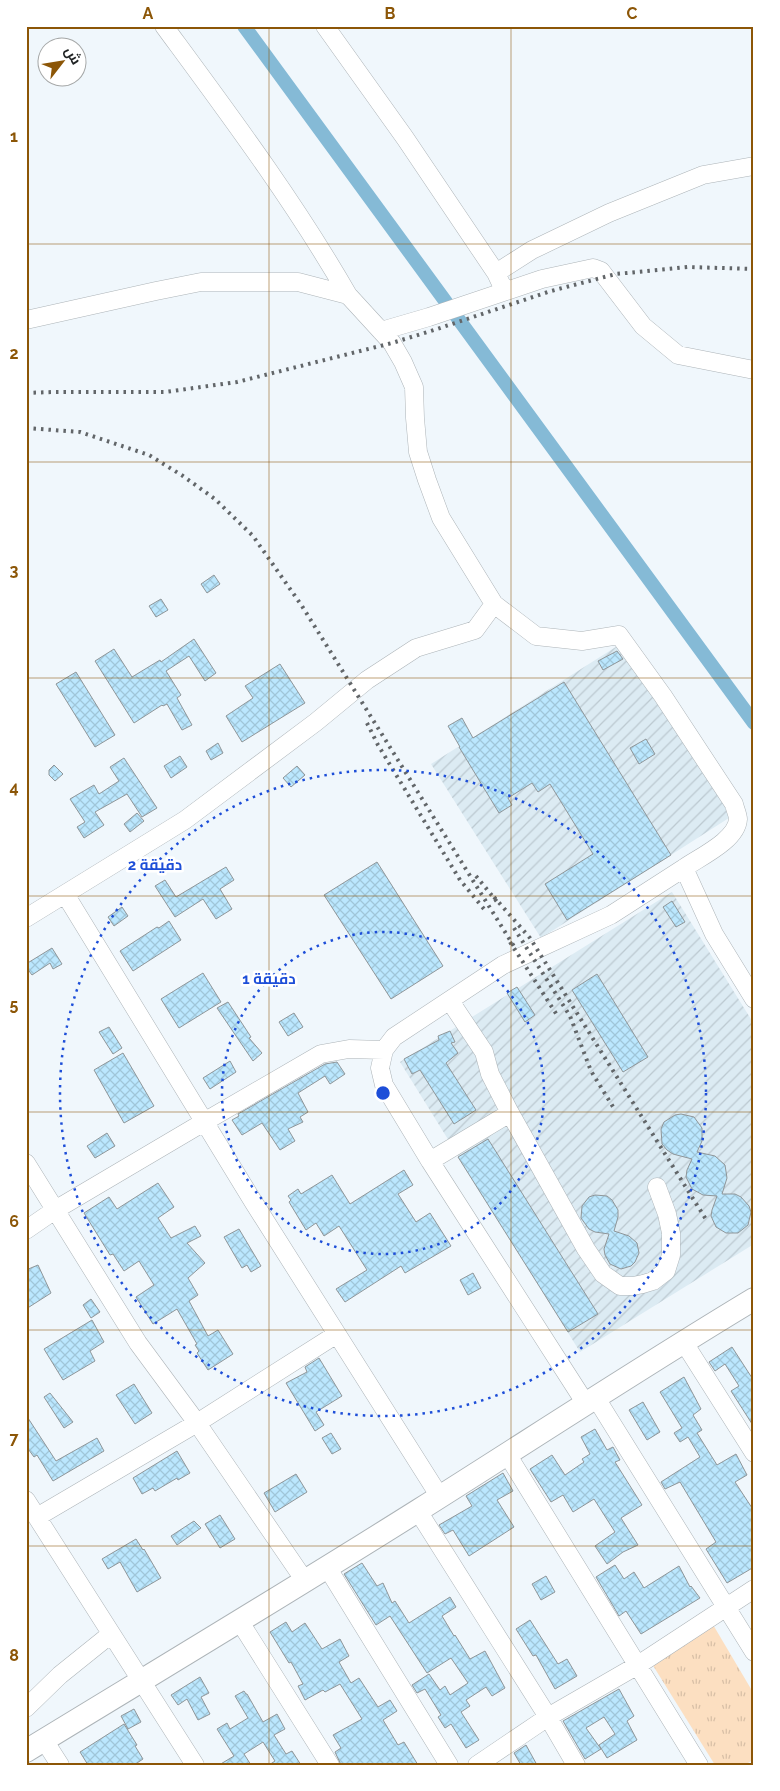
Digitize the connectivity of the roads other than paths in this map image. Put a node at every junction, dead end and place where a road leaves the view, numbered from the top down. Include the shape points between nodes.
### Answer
1 (164, 26) edge
2 (325, 26) edge
3 (754, 166) edge
4 (496, 273) junction
5 (504, 290) junction
6 (348, 295) junction
7 (26, 320) edge
8 (381, 331) junction
9 (754, 370) edge
10 (494, 604) junction
11 (684, 868) junction
12 (65, 894) junction
13 (26, 918) edge
14 (754, 998) edge
15 (450, 1000) junction
16 (384, 1050) junction
17 (510, 1113) junction
18 (204, 1122) junction
19 (430, 1160) junction
20 (26, 1163) edge
21 (658, 1187) dead end
22 (56, 1210) junction
23 (26, 1230) edge
24 (754, 1299) edge
25 (337, 1334) junction
26 (683, 1341) junction
27 (591, 1401) junction
28 (197, 1423) junction
29 (754, 1453) edge
30 (507, 1454) junction
31 (440, 1497) junction
32 (26, 1500) edge
33 (418, 1511) junction
34 (37, 1517) junction
35 (327, 1567) junction
36 (305, 1581) junction
37 (754, 1589) edge
38 (725, 1607) junction
39 (240, 1622) junction
40 (111, 1634) junction
41 (754, 1652) edge
42 (638, 1664) junction
43 (142, 1682) junction
44 (26, 1708) edge
45 (548, 1716) junction
46 (35, 1746) edge
47 (60, 1765) edge
48 (195, 1765) edge
49 (330, 1765) edge
50 (449, 1765) edge
51 (477, 1765) edge
52 (576, 1765) edge
53 (699, 1765) edge

1 - 6 street via 326,256
2 - 4 street
3 - 4 street via 703,175 532,250
4 - 5 street
5 - 8 street
5 - 9 street via 593,268 601,271 643,326 678,355
6 - 7 street via 298,282 201,282
6 - 8 street
8 - 10 street via 392,343 414,387 418,452 441,518
10 - 11 street via 536,636 582,641 619,635 663,696 734,804 738,819 729,839
10 - 12 street via 475,630 416,648 367,680 186,820
11 - 14 street via 714,934
11 - 15 street via 611,915 503,965
12 - 13 street
12 - 18 street
15 - 16 street via 394,1037
15 - 17 street via 484,1052 490,1074
16 - 18 street via 348,1049 321,1054
16 - 19 street via 380,1068 384,1084
17 - 19 street
17 - 21 street via 586,1249 603,1274 620,1286 653,1281 666,1271 671,1255 671,1233
18 - 22 street
18 - 25 street
19 - 27 street
20 - 22 street
22 - 23 street
22 - 28 street via 138,1343
24 - 26 main road
25 - 28 street
25 - 31 street
26 - 27 main road
26 - 29 street
27 - 30 main road
27 - 38 street
28 - 34 street
28 - 36 street
30 - 31 main road
30 - 42 street
31 - 33 main road
32 - 34 street
33 - 35 main road
33 - 45 street
34 - 40 street
35 - 36 main road
35 - 50 street
36 - 39 main road
37 - 38 street
38 - 41 street
38 - 42 street
39 - 43 main road
39 - 49 street
40 - 43 street
40 - 44 street via 60,1675
42 - 45 street
42 - 53 street
43 - 46 main road
43 - 48 street
45 - 51 street
45 - 52 street
46 - 47 street

